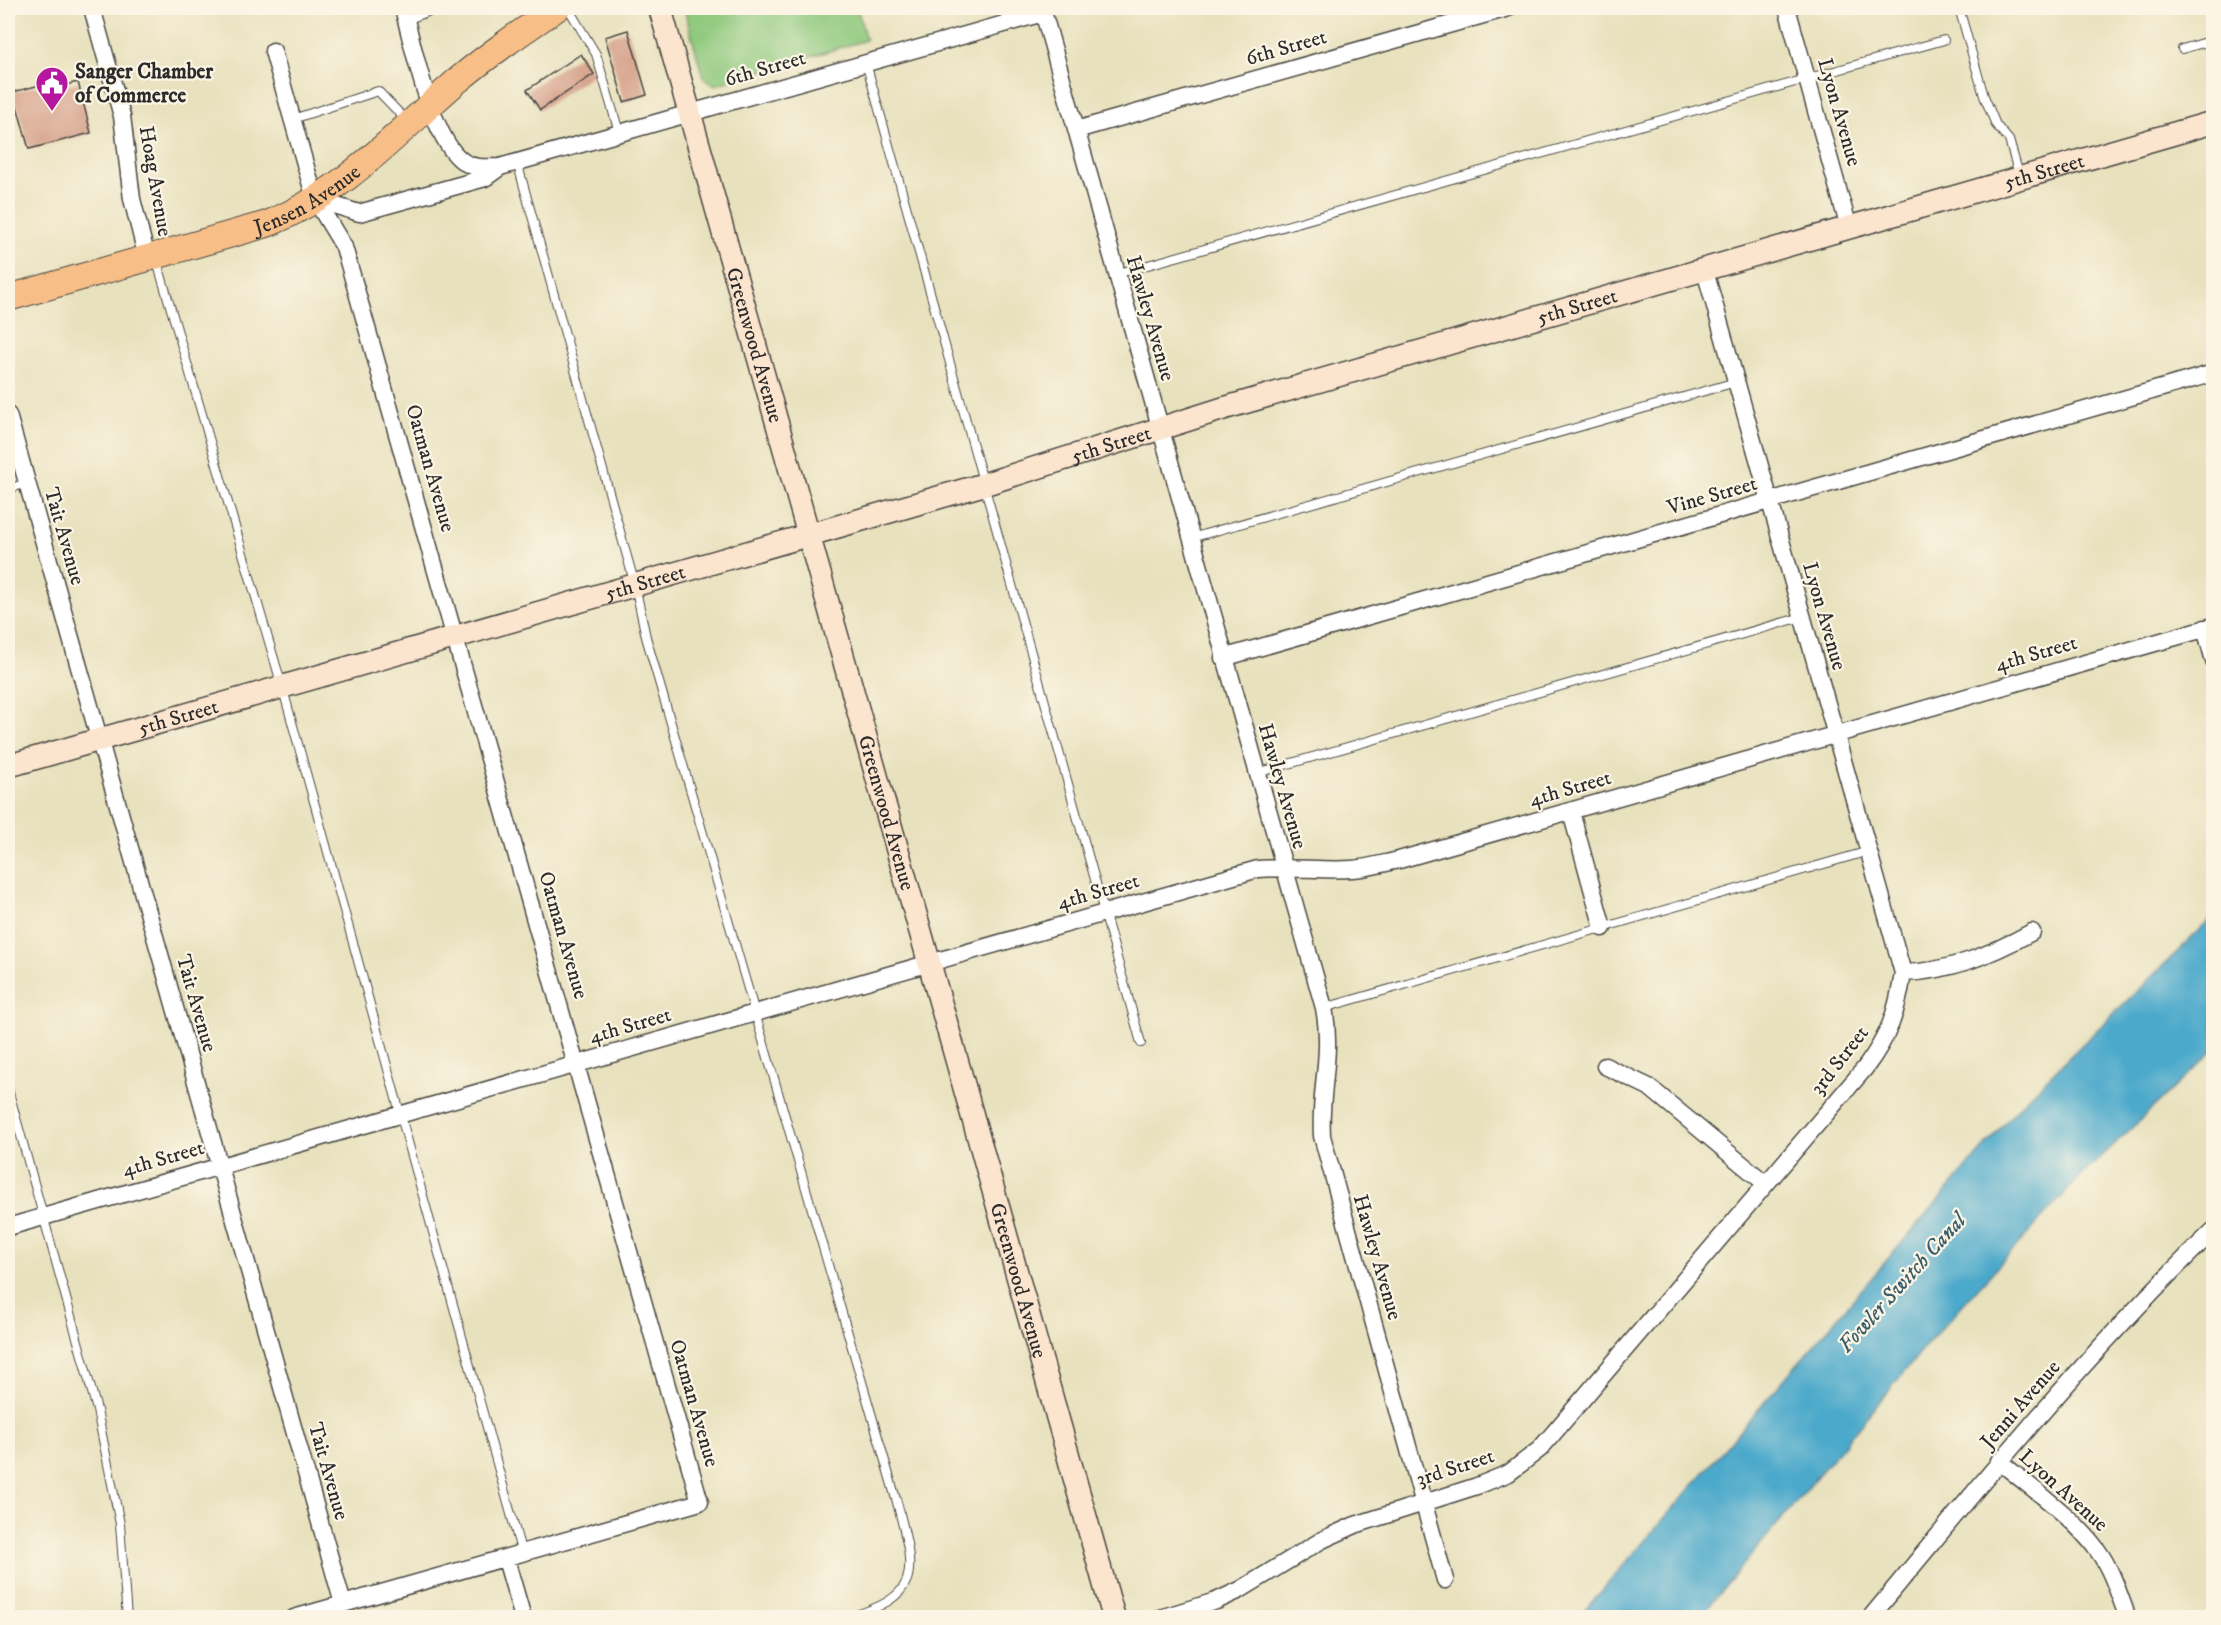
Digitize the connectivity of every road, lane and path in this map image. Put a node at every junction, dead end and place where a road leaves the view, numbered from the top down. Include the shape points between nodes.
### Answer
1 (92, 8) edge
2 (438, 8) edge
3 (568, 8) edge
4 (660, 8) edge
5 (1508, 8) edge
6 (1786, 8) edge
7 (1959, 8) edge
8 (1042, 10) edge
9 (404, 14) edge
10 (543, 14) edge
11 (1944, 40) dead end
12 (2214, 40) edge
13 (2182, 50) dead end
14 (273, 51) dead end
15 (866, 63) junction
16 (1807, 78) junction
17 (430, 105) junction
18 (690, 112) junction
19 (293, 119) junction
20 (2214, 122) edge
21 (410, 123) junction
22 (1076, 130) junction
23 (619, 132) junction
24 (517, 162) junction
25 (500, 167) junction
26 (2020, 179) junction
27 (315, 199) junction
28 (1849, 228) junction
29 (151, 257) junction
30 (1705, 271) junction
31 (1115, 274) junction
32 (8, 298) edge
33 (2214, 373) edge
34 (1736, 382) junction
35 (8, 415) edge
36 (1159, 429) junction
37 (27, 483) junction
38 (985, 484) junction
39 (8, 489) edge
40 (1770, 502) junction
41 (808, 535) junction
42 (1191, 538) junction
43 (635, 585) junction
44 (1802, 616) junction
45 (2209, 627) edge
46 (456, 637) junction
47 (1223, 658) junction
48 (2214, 661) edge
49 (282, 686) junction
50 (1836, 734) junction
51 (99, 739) junction
52 (8, 766) edge
53 (1257, 773) junction
54 (1571, 812) junction
55 (1869, 851) junction
56 (1282, 867) junction
57 (1104, 913) junction
58 (1603, 928) junction
59 (2032, 932) dead end
60 (930, 961) junction
61 (1902, 973) junction
62 (1324, 1008) junction
63 (755, 1011) junction
64 (1141, 1043) dead end
65 (577, 1064) junction
66 (1605, 1066) dead end
67 (8, 1089) edge
68 (400, 1114) junction
69 (220, 1165) junction
70 (1766, 1184) junction
71 (43, 1216) junction
72 (8, 1227) edge
73 (2214, 1230) edge
74 (1999, 1461) junction
75 (1425, 1501) junction
76 (514, 1556) junction
77 (1445, 1580) dead end
78 (343, 1604) junction
79 (127, 1617) edge
80 (294, 1617) edge
81 (523, 1617) edge
82 (846, 1617) edge
83 (1114, 1617) edge
84 (1160, 1617) edge
85 (1870, 1617) edge
86 (2127, 1617) edge

1 - 29 street, Hoag Avenue via 122,116 132,199
2 - 9 lane
3 - 23 lane via 596,54
4 - 18 street, Greenwood Avenue
5 - 22 street, 6th Street
6 - 16 street, Lyon Avenue
7 - 26 lane via 1984,96 1996,125 2008,140
8 - 15 street, 6th Street
8 - 22 street, Hawley Avenue
9 - 17 street, 6th Street
10 - 17 main road, Jensen Avenue
11 - 16 lane
12 - 13 lane
14 - 19 street, Oatman Avenue
15 - 18 street, 6th Street
15 - 38 lane
16 - 28 street, Lyon Avenue
16 - 31 lane
17 - 21 main road, Jensen Avenue
17 - 25 street, 6th Street via 453,153 475,167
18 - 23 street, 6th Street
18 - 41 street, Greenwood Avenue
19 - 21 lane via 378,91
19 - 27 street, Oatman Avenue
20 - 26 street, 5th Street
21 - 27 main road, Jensen Avenue
22 - 31 street, Hawley Avenue
23 - 24 street, 6th Street
24 - 25 street, 6th Street
24 - 43 lane
25 - 27 street, 6th Street via 485,178 359,213
26 - 28 street, 5th Street
27 - 29 main road, Jensen Avenue via 267,224
27 - 46 street, Oatman Avenue via 344,247
28 - 30 street, 5th Street
29 - 32 main road, Jensen Avenue
29 - 49 lane
30 - 34 street, Lyon Avenue
30 - 36 street, 5th Street
31 - 36 street, Hawley Avenue
33 - 40 street, Vine Street
34 - 40 street, Lyon Avenue
34 - 42 lane
35 - 37 street, Tait Avenue
36 - 38 street, 5th Street
36 - 42 street, Hawley Avenue
37 - 39 lane
37 - 51 street, Tait Avenue
38 - 41 street, 5th Street
38 - 57 lane
40 - 44 street, Lyon Avenue
40 - 47 street, Vine Street
41 - 43 street, 5th Street
41 - 60 street, Greenwood Avenue
42 - 47 street, Hawley Avenue
43 - 46 street, 5th Street
43 - 63 lane via 646,637
44 - 50 street, Lyon Avenue
44 - 53 lane
45 - 48 street, 4th Street
45 - 50 street, 4th Street
46 - 49 street, 5th Street
46 - 65 street, Oatman Avenue
47 - 53 street, Hawley Avenue
49 - 51 street, 5th Street
49 - 68 lane
50 - 54 street, 4th Street
50 - 55 street, Lyon Avenue
51 - 52 street, 5th Street
51 - 69 street, Tait Avenue
53 - 56 street, Hawley Avenue
54 - 56 street, 4th Street via 1355,869
54 - 58 street
55 - 58 lane
55 - 61 street, Lyon Avenue
56 - 57 street, 4th Street via 1258,869
56 - 62 street, Hawley Avenue
57 - 60 street, 4th Street
57 - 64 lane
58 - 62 lane
59 - 61 street via 1982,956 1935,970
60 - 63 street, 4th Street
60 - 83 street, Greenwood Avenue
61 - 70 street, 3rd Street via 1898,1008 1884,1043
62 - 75 street, Hawley Avenue via 1329,1055 1322,1136
63 - 65 street, 4th Street
63 - 82 lane via 911,1557 904,1585 894,1598 882,1606
65 - 68 street, 4th Street
65 - 76 street, Oatman Avenue via 700,1502
66 - 70 street via 1649,1088
67 - 71 lane
68 - 69 street, 4th Street
68 - 76 lane
69 - 71 street, 4th Street
69 - 78 street, Tait Avenue
70 - 75 street, 3rd Street via 1540,1449 1509,1473
71 - 72 street, 4th Street
71 - 79 lane via 111,1471 120,1524
73 - 74 street, Jenni Avenue via 2152,1289
74 - 85 street, Jenni Avenue
74 - 86 street, Lyon Avenue via 2078,1527 2114,1580
75 - 77 street, Hawley Avenue
75 - 84 street, 3rd Street via 1322,1540 1232,1594
76 - 78 street, Oatman Avenue
76 - 81 street
78 - 80 street, Oatman Avenue

